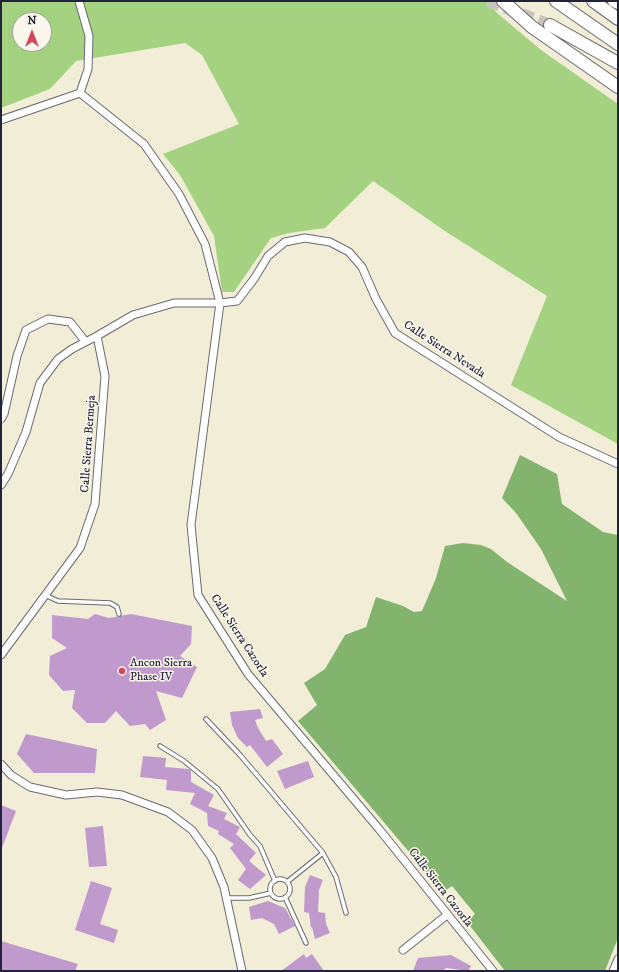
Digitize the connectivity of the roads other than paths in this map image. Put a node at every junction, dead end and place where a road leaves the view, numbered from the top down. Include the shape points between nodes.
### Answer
1 (79, 1) edge
2 (503, 1) edge
3 (556, 1) edge
4 (593, 1) edge
5 (614, 1) edge
6 (618, 3) edge
7 (618, 19) edge
8 (550, 25) tunnel mouth
9 (618, 44) edge
10 (618, 63) edge
11 (618, 87) edge
12 (80, 93) junction
13 (1, 120) edge
14 (220, 304) junction
15 (97, 336) junction
16 (86, 341) junction
17 (1, 419) edge
18 (618, 464) edge
19 (1, 485) edge
20 (45, 595) junction
21 (119, 614) dead end
22 (1, 656) edge
23 (206, 719) dead end
24 (160, 746) dead end
25 (1, 764) edge
26 (323, 853) junction
27 (275, 881) junction
28 (287, 882) junction
29 (271, 893) junction
30 (285, 897) junction
31 (227, 898) junction
32 (346, 913) dead end
33 (447, 916) junction
34 (306, 943) dead end
35 (403, 950) dead end
36 (618, 959) edge
37 (242, 971) edge
38 (493, 971) edge
39 (613, 971) edge

1 - 12 street via 89,36 88,69
2 - 11 highway via 537,32
3 - 9 highway
4 - 7 highway
5 - 6 highway
8 - 10 highway
12 - 13 street
12 - 14 street via 144,144 179,194 205,244
14 - 15 street via 174,303 133,315
14 - 18 street, Calle Sierra Nevada via 237,301 268,256 285,242 305,238 330,242 349,252 362,267 395,333 559,437
14 - 33 street, Calle Sierra Cazorla via 191,526 198,595 248,674 379,829
15 - 16 street
15 - 20 street, Calle Sierra Bermeja via 105,376 95,504 80,548
16 - 17 street via 70,322 48,319 26,330
16 - 19 street via 58,359 40,383 26,432
20 - 21 lane via 58,602 110,603 117,607
20 - 22 street, Calle Sierra Bermeja
23 - 26 lane
24 - 27 lane via 184,761 218,789 260,846
25 - 31 street via 11,775 30,786 66,795 97,792 122,795 168,812 192,830 212,858
26 - 28 lane
26 - 32 lane via 336,877
27 - 28 lane via 281,879
27 - 29 lane via 270,886
28 - 30 lane via 290,889
29 - 30 lane via 275,898
29 - 31 lane via 249,898
30 - 34 lane
31 - 37 street
33 - 35 street
33 - 38 street, Calle Sierra Cazorla
36 - 39 street

